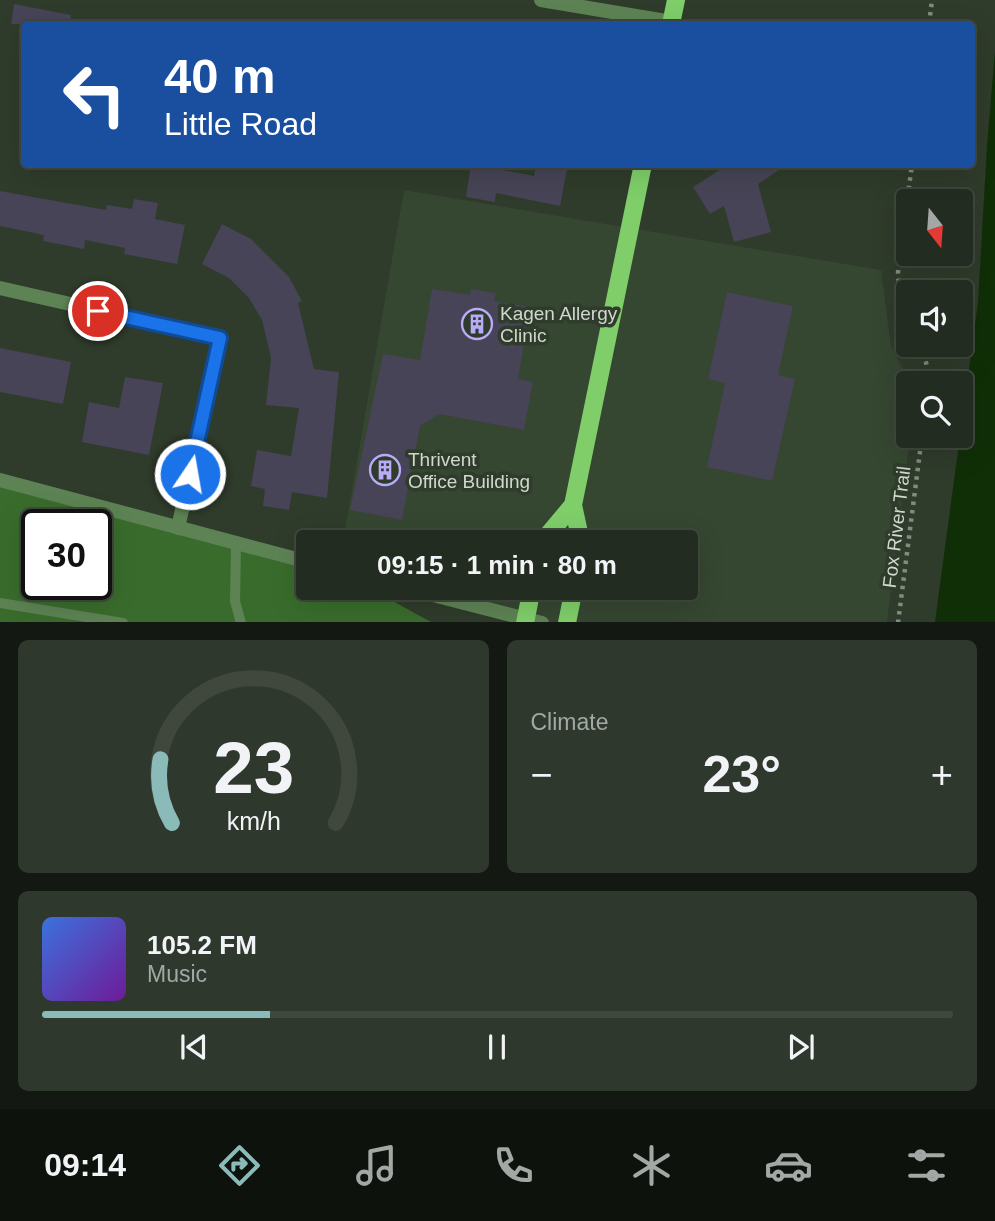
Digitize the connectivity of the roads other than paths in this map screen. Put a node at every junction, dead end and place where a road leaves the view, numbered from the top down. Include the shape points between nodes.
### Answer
1 (541, 0) edge
2 (676, 0) edge
3 (661, 21) edge
4 (672, 21) edge
5 (642, 168) edge
6 (0, 288) edge
7 (0, 480) edge
8 (573, 505) junction
9 (178, 528) junction
10 (552, 530) edge
11 (578, 530) edge
12 (236, 543) junction
13 (296, 559) edge
14 (451, 600) edge
15 (532, 600) edge
16 (571, 600) edge
17 (0, 603) edge
18 (531, 621) edge
19 (123, 622) edge
20 (242, 622) edge
21 (567, 622) edge

1 - 3 street
2 - 4 main road
5 - 8 main road
6 - 9 street via 220,338
7 - 9 street
8 - 10 main road
8 - 11 main road
9 - 12 street
12 - 13 street
12 - 20 lane via 235,601
14 - 18 street
15 - 18 main road
16 - 21 main road
17 - 19 lane

